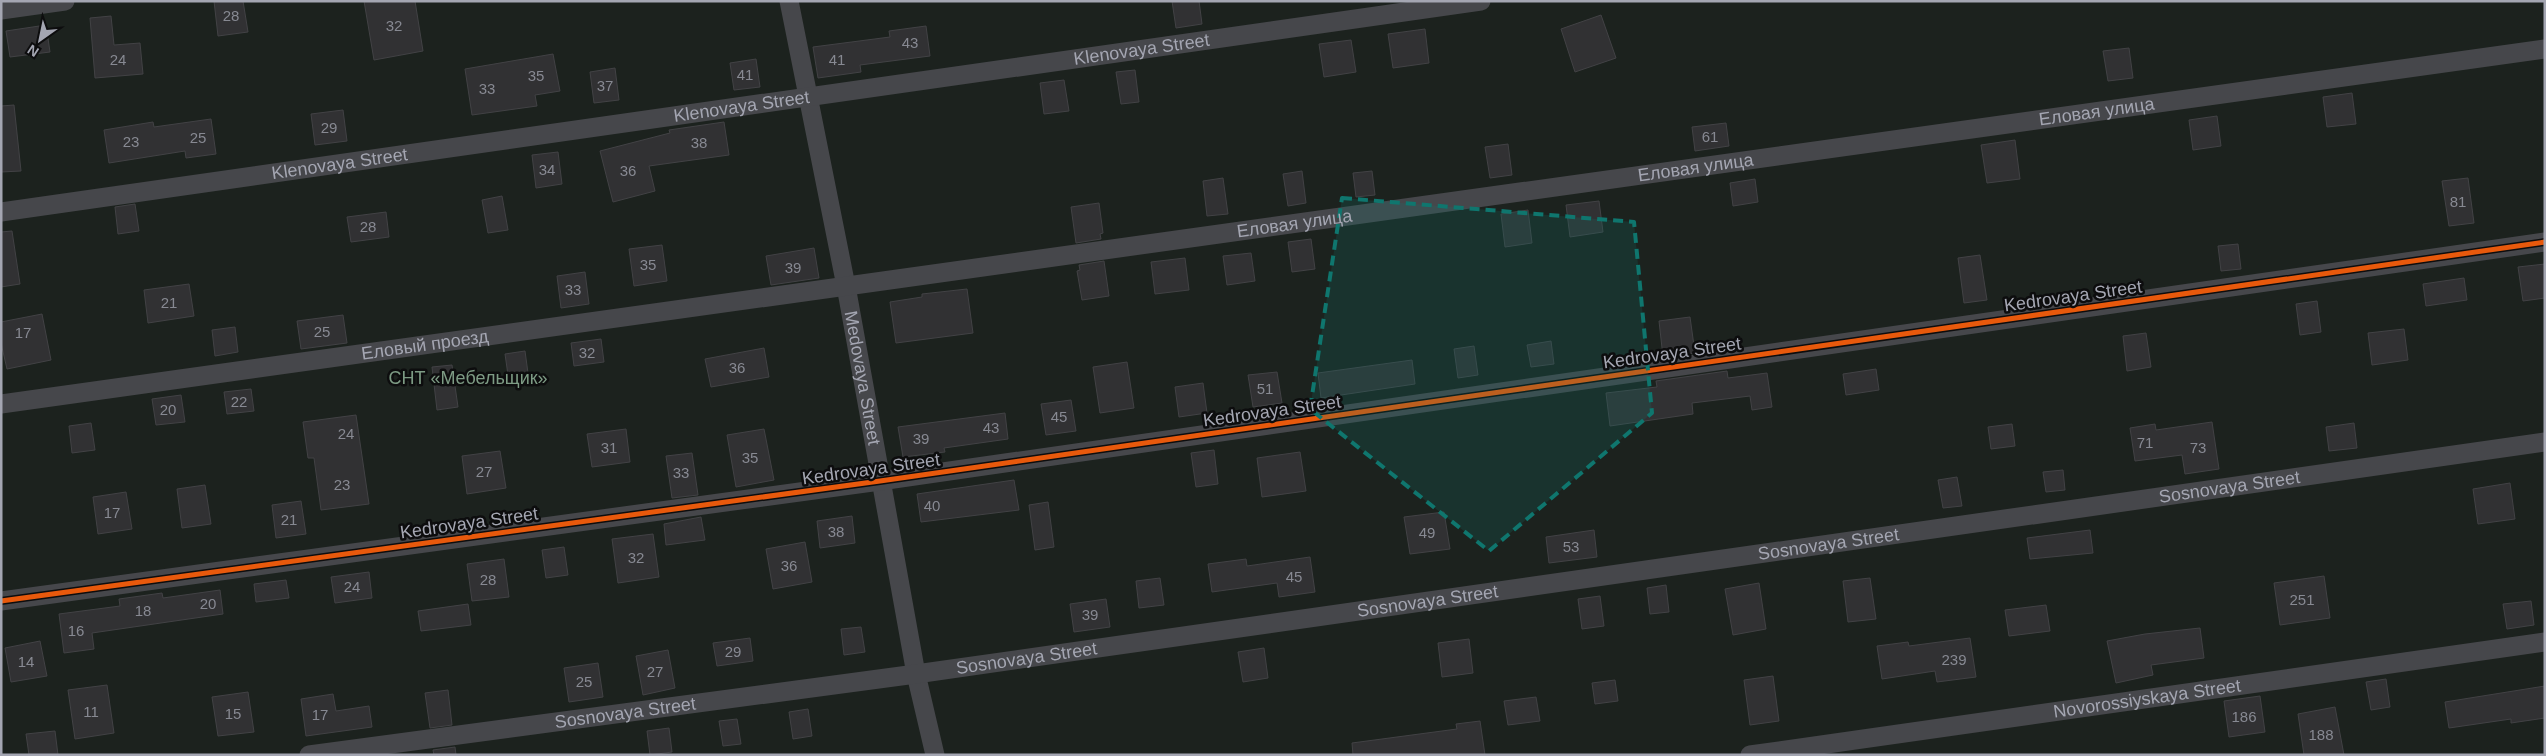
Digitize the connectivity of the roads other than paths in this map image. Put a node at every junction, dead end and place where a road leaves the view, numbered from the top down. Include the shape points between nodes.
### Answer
1 (65, 1) edge
2 (789, 1) edge
3 (1481, 1) edge
4 (1, 10) edge
5 (2545, 49) edge
6 (809, 96) junction
7 (1, 212) edge
8 (2545, 242) edge
9 (846, 286) junction
10 (1, 404) edge
11 (2545, 442) edge
12 (880, 482) junction
13 (1, 601) edge
14 (2545, 642) edge
15 (916, 674) junction
16 (309, 755) edge
17 (935, 755) edge
18 (1750, 755) edge

1 - 4 street
2 - 6 street, Medovaya Street
3 - 6 street, Klenovaya Street
5 - 9 street, Еловая улица
6 - 7 street, Klenovaya Street
6 - 9 street, Medovaya Street
8 - 12 street, Kedrovaya Street
9 - 10 street, Еловый проезд
9 - 12 street, Medovaya Street
11 - 15 street, Sosnovaya Street
12 - 13 street, Kedrovaya Street
12 - 15 street, Medovaya Street
14 - 18 street, Novorossiyskaya Street
15 - 16 street, Sosnovaya Street
15 - 17 street, Medovaya Street

